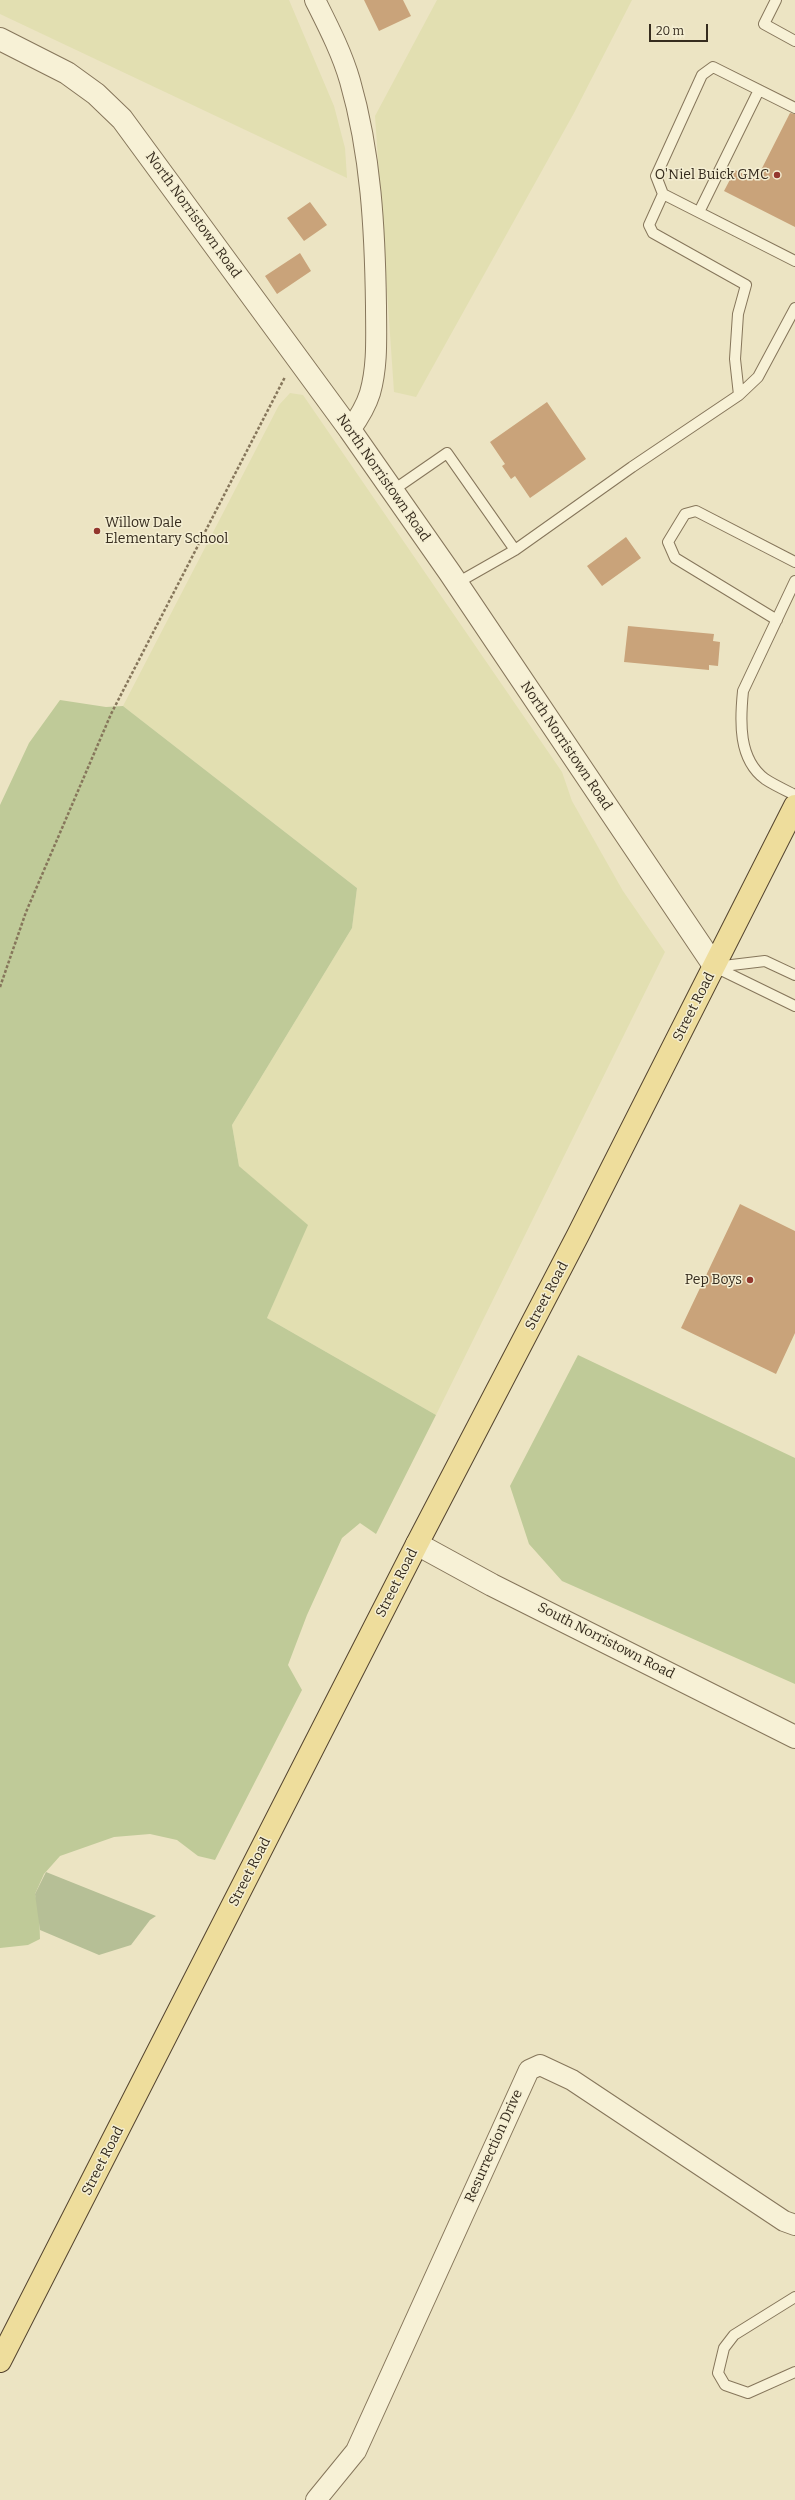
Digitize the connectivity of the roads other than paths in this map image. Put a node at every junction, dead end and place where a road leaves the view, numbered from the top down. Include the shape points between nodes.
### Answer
1 (315, 0) edge
2 (776, 0) edge
3 (0, 39) edge
4 (795, 41) edge
5 (759, 90) junction
6 (795, 108) edge
7 (663, 194) junction
8 (699, 212) junction
9 (795, 261) edge
10 (795, 308) edge
11 (738, 395) junction
12 (350, 430) junction
13 (392, 491) junction
14 (515, 550) junction
15 (795, 562) edge
16 (795, 581) edge
17 (457, 583) junction
18 (777, 620) junction
19 (795, 795) edge
20 (795, 806) edge
21 (714, 967) junction
22 (795, 975) edge
23 (795, 1006) edge
24 (417, 1544) junction
25 (795, 1737) edge
26 (795, 2225) edge
27 (795, 2297) edge
28 (0, 2361) edge
29 (795, 2372) edge
30 (316, 2500) edge

1 - 12 street via 334,38 349,79 367,157 373,206 376,255 375,371 370,394
2 - 4 lane via 764,24
3 - 12 street, North Norristown Road via 67,73 96,94 122,119
5 - 6 lane
5 - 7 lane via 713,67 702,75 656,176
5 - 8 lane
7 - 8 lane
7 - 11 lane via 649,226 653,232 746,285 738,314
8 - 9 lane
10 - 11 lane via 758,377
11 - 14 lane
12 - 13 street, North Norristown Road
13 - 14 lane via 446,453
13 - 17 street, North Norristown Road
14 - 17 lane
15 - 18 lane via 696,511 685,514 668,542 675,558
16 - 18 lane
17 - 21 street, North Norristown Road
18 - 19 lane via 743,691 741,728 750,764 765,778
20 - 21 main road, Street Road
21 - 22 lane via 765,961
21 - 23 lane
21 - 24 main road, Street Road
24 - 25 street, South Norristown Road
24 - 28 main road, Street Road
26 - 30 street, Resurrection Drive via 784,2221 572,2080 540,2065 528,2070 356,2451
27 - 29 lane via 734,2335 724,2348 718,2374 725,2385 748,2393

